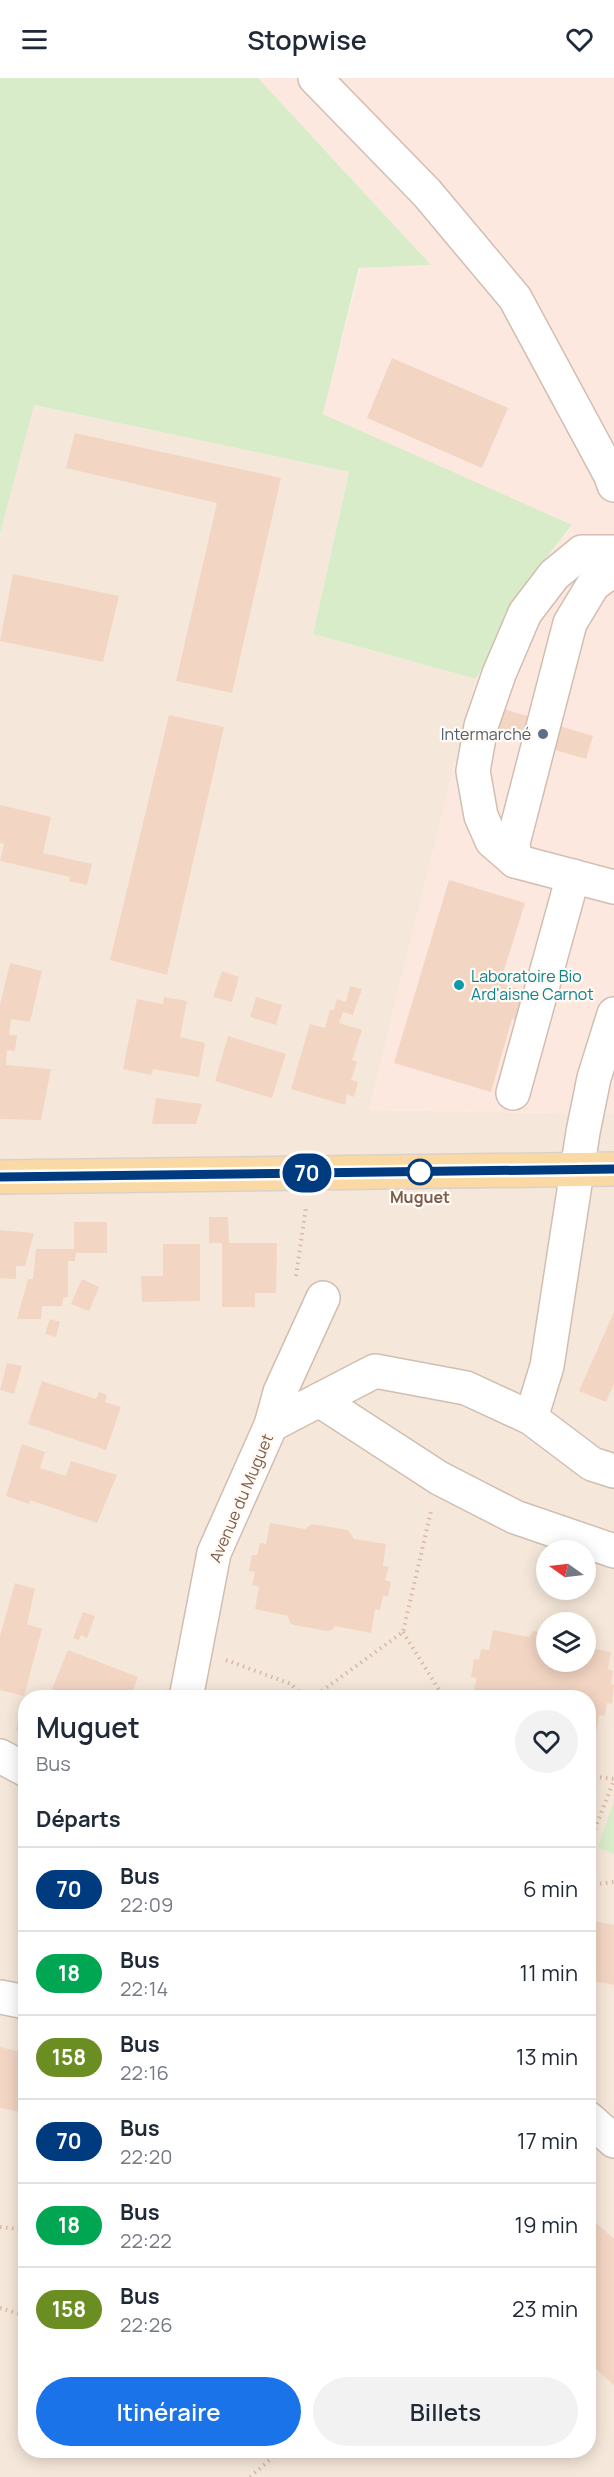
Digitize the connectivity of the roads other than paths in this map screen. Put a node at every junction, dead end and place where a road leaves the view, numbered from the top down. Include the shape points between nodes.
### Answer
1 (315, 78) edge
2 (613, 479) edge
3 (614, 552) edge
4 (614, 569) edge
5 (515, 861) junction
6 (573, 876) junction
7 (614, 886) edge
8 (614, 1014) edge
9 (513, 1093) dead end
10 (614, 1169) edge
11 (577, 1170) junction
12 (0, 1177) edge
13 (323, 1298) dead end
14 (319, 1400) junction
15 (531, 1418) junction
16 (272, 1425) junction
17 (614, 1471) edge
18 (614, 1551) edge
19 (187, 1690) edge
20 (0, 1756) edge
21 (18, 1766) edge
22 (0, 1997) edge
23 (18, 2000) edge
24 (596, 2125) edge
25 (614, 2141) edge

1 - 2 street via 427,193 514,298
3 - 5 street via 582,552 554,575 525,613 481,726 473,771 481,816 492,841
4 - 5 street via 593,585 570,623 513,843
5 - 6 street
6 - 7 street
6 - 9 street
8 - 11 street via 594,1078
10 - 11 main road
11 - 12 main road
11 - 15 street via 547,1366
13 - 16 street via 280,1392
14 - 15 street, Avenue du Muguet via 375,1371 466,1388
14 - 16 street, Avenue du Muguet
14 - 18 street via 439,1478 515,1517
15 - 17 street, Avenue du Muguet via 592,1464
16 - 19 street, Avenue du Muguet via 214,1553
20 - 21 street
22 - 23 street
24 - 25 street

